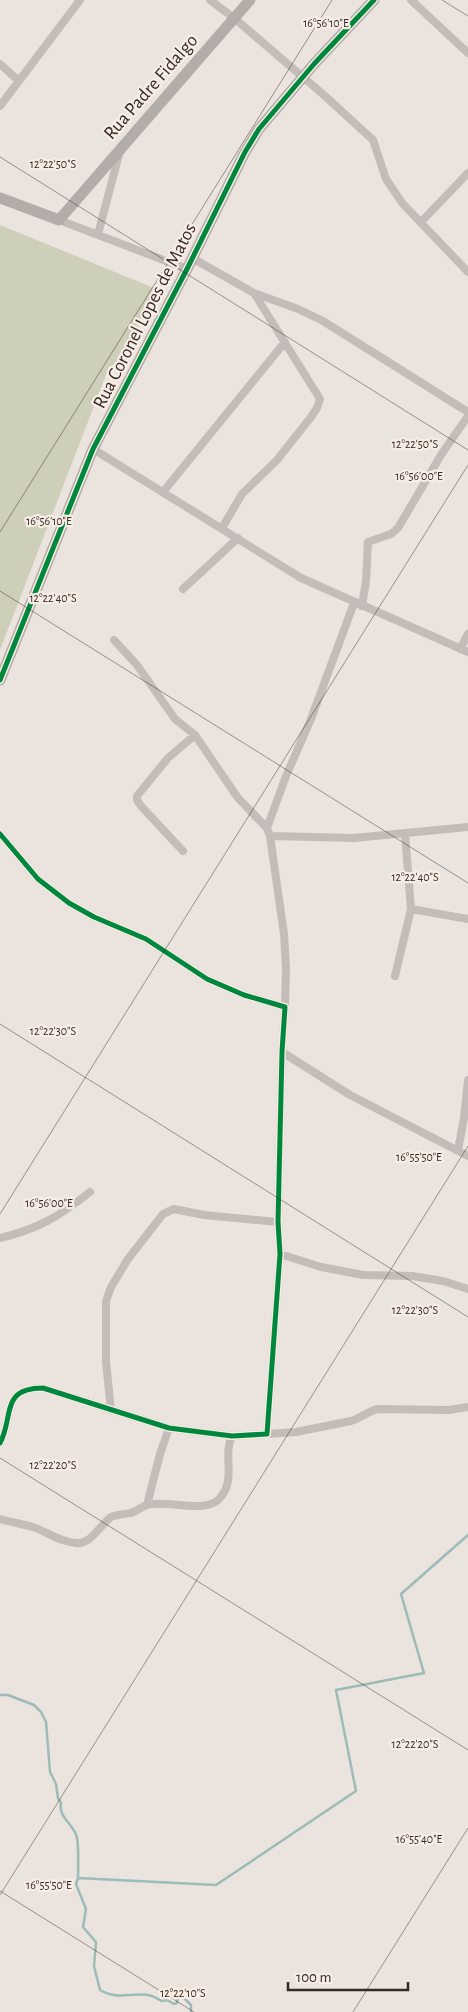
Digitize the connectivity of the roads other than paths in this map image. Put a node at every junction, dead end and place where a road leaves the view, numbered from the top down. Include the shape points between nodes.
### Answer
1 (80, 0) edge
2 (210, 0) edge
3 (250, 0) edge
4 (374, 0) edge
5 (411, 0) edge
6 (234, 18) junction
7 (468, 53) edge
8 (0, 64) edge
9 (302, 78) junction
10 (19, 80) junction
11 (0, 106) edge
12 (121, 148) junction
13 (468, 173) edge
14 (0, 198) edge
15 (59, 220) junction
16 (421, 222) junction
17 (98, 234) junction
18 (189, 264) junction
19 (468, 272) edge
20 (254, 293) junction
21 (285, 342) junction
22 (468, 414) edge
23 (93, 449) junction
24 (163, 492) junction
25 (222, 528) junction
26 (238, 538) junction
27 (183, 590) dead end
28 (354, 603) junction
29 (362, 606) junction
30 (468, 634) edge
31 (114, 640) dead end
32 (464, 650) edge
33 (0, 680) edge
34 (195, 735) junction
35 (468, 827) edge
36 (268, 832) junction
37 (0, 834) edge
38 (405, 834) junction
39 (183, 851) dead end
40 (411, 909) junction
41 (468, 919) edge
42 (395, 976) dead end
43 (285, 1007) junction
44 (282, 1052) junction
45 (468, 1080) edge
46 (458, 1150) junction
47 (468, 1156) edge
48 (90, 1192) dead end
49 (278, 1222) junction
50 (0, 1238) edge
51 (280, 1254) junction
52 (468, 1289) edge
53 (468, 1407) edge
54 (111, 1410) junction
55 (169, 1428) junction
56 (267, 1434) junction
57 (232, 1436) junction
58 (0, 1443) edge
59 (147, 1505) junction
60 (0, 1519) edge

1 - 10 street
2 - 6 street
3 - 6 street, Rua Padre Fidalgo
4 - 9 street, Rua Coronel Lopes de Matos
5 - 7 street
6 - 9 street
6 - 12 street, Rua Padre Fidalgo
8 - 10 street
9 - 16 street via 373,140 386,179 403,204
9 - 18 street, Rua Coronel Lopes de Matos via 259,129 245,152
10 - 11 street
12 - 15 street, Rua Padre Fidalgo
12 - 17 street
13 - 16 street
14 - 15 street
15 - 17 street
16 - 19 street
17 - 18 street
18 - 20 street
18 - 23 street, Rua Coronel Lopes de Matos
20 - 21 street
20 - 22 street via 323,321
21 - 24 street
21 - 25 street via 320,403 274,464 242,494
22 - 29 street via 398,528 392,534 368,542
23 - 24 street
23 - 33 street, Rua Coronel Lopes de Matos
24 - 25 street
25 - 26 street
26 - 27 street
26 - 28 street via 302,578
28 - 29 street
28 - 36 street via 286,776
29 - 32 street
30 - 32 street
31 - 34 street via 175,719
34 - 36 street via 238,798
34 - 39 street via 168,758 137,796 141,806
35 - 38 street
36 - 38 street via 354,838
36 - 43 street via 284,934
37 - 43 street via 38,879 69,903 94,918 146,940 207,979
38 - 40 street
40 - 41 street
40 - 42 street
43 - 44 street
44 - 46 street via 350,1095
44 - 49 street
45 - 46 street
46 - 47 street
48 - 50 street via 38,1227
49 - 51 street
49 - 54 street via 174,1209 163,1214 128,1259 106,1301 106,1362
51 - 52 street via 363,1275 412,1276
51 - 56 street
53 - 56 street via 449,1410 378,1409 351,1421
54 - 55 street
54 - 58 street via 43,1388 28,1388 7,1409
55 - 57 street
55 - 59 street
56 - 57 street
57 - 59 street via 228,1455 229,1479 216,1502
59 - 60 street via 129,1514 112,1517 85,1542 76,1544 33,1527

